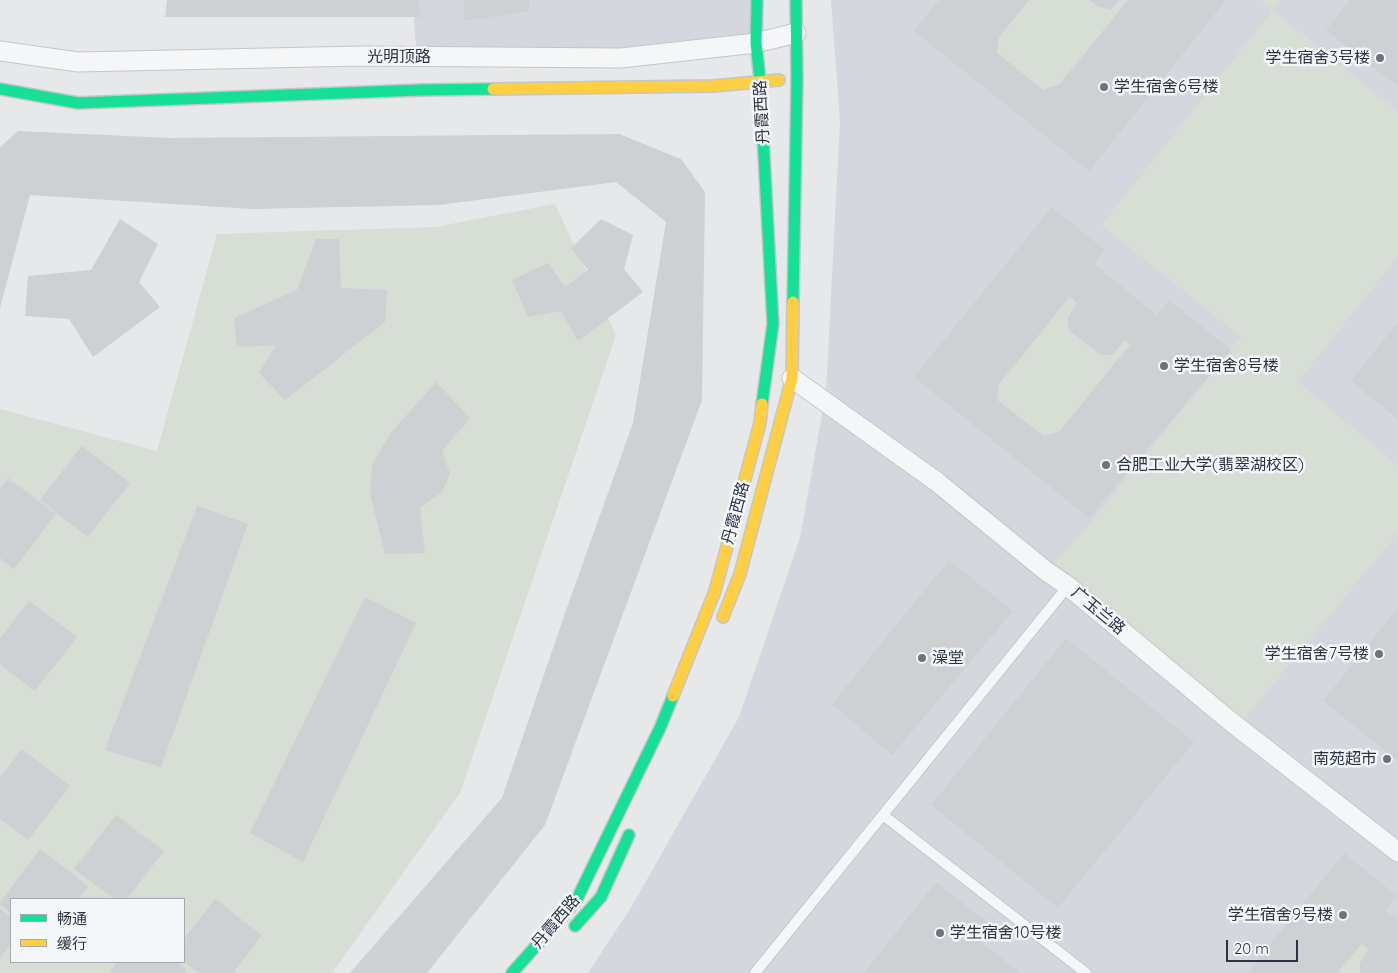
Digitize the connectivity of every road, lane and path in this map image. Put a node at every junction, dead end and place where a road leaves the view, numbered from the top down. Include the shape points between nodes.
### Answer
1 (757, 0) edge
2 (796, 0) edge
3 (796, 33) junction
4 (756, 43) junction
5 (0, 51) edge
6 (797, 79) junction
7 (760, 80) junction
8 (0, 89) edge
9 (792, 378) junction
10 (1068, 586) junction
11 (718, 630) dead end
12 (883, 815) junction
13 (633, 827) dead end
14 (1398, 852) edge
15 (565, 938) dead end
16 (512, 973) edge
17 (755, 973) edge
18 (1086, 973) edge

1 - 4 main road, 丹霞西路
2 - 3 main road, 丹霞西路
3 - 4 street, 光明顶路
3 - 6 main road, 丹霞西路
4 - 5 street, 光明顶路 via 621,58 361,56 78,62
4 - 7 main road, 丹霞西路
6 - 7 main road, 光明顶路
6 - 9 main road, 丹霞西路
7 - 8 main road, 光明顶路 via 713,86 421,90 78,103
7 - 16 main road, 丹霞西路 via 773,324 760,423 717,582 660,728 576,902
9 - 10 street, 广玉兰路 via 937,482
9 - 11 main road, 丹霞西路 via 740,574
10 - 12 lane
10 - 14 street, 广玉兰路 via 1230,721
12 - 17 lane
12 - 18 lane
13 - 15 main road, 丹霞西路 via 601,897

